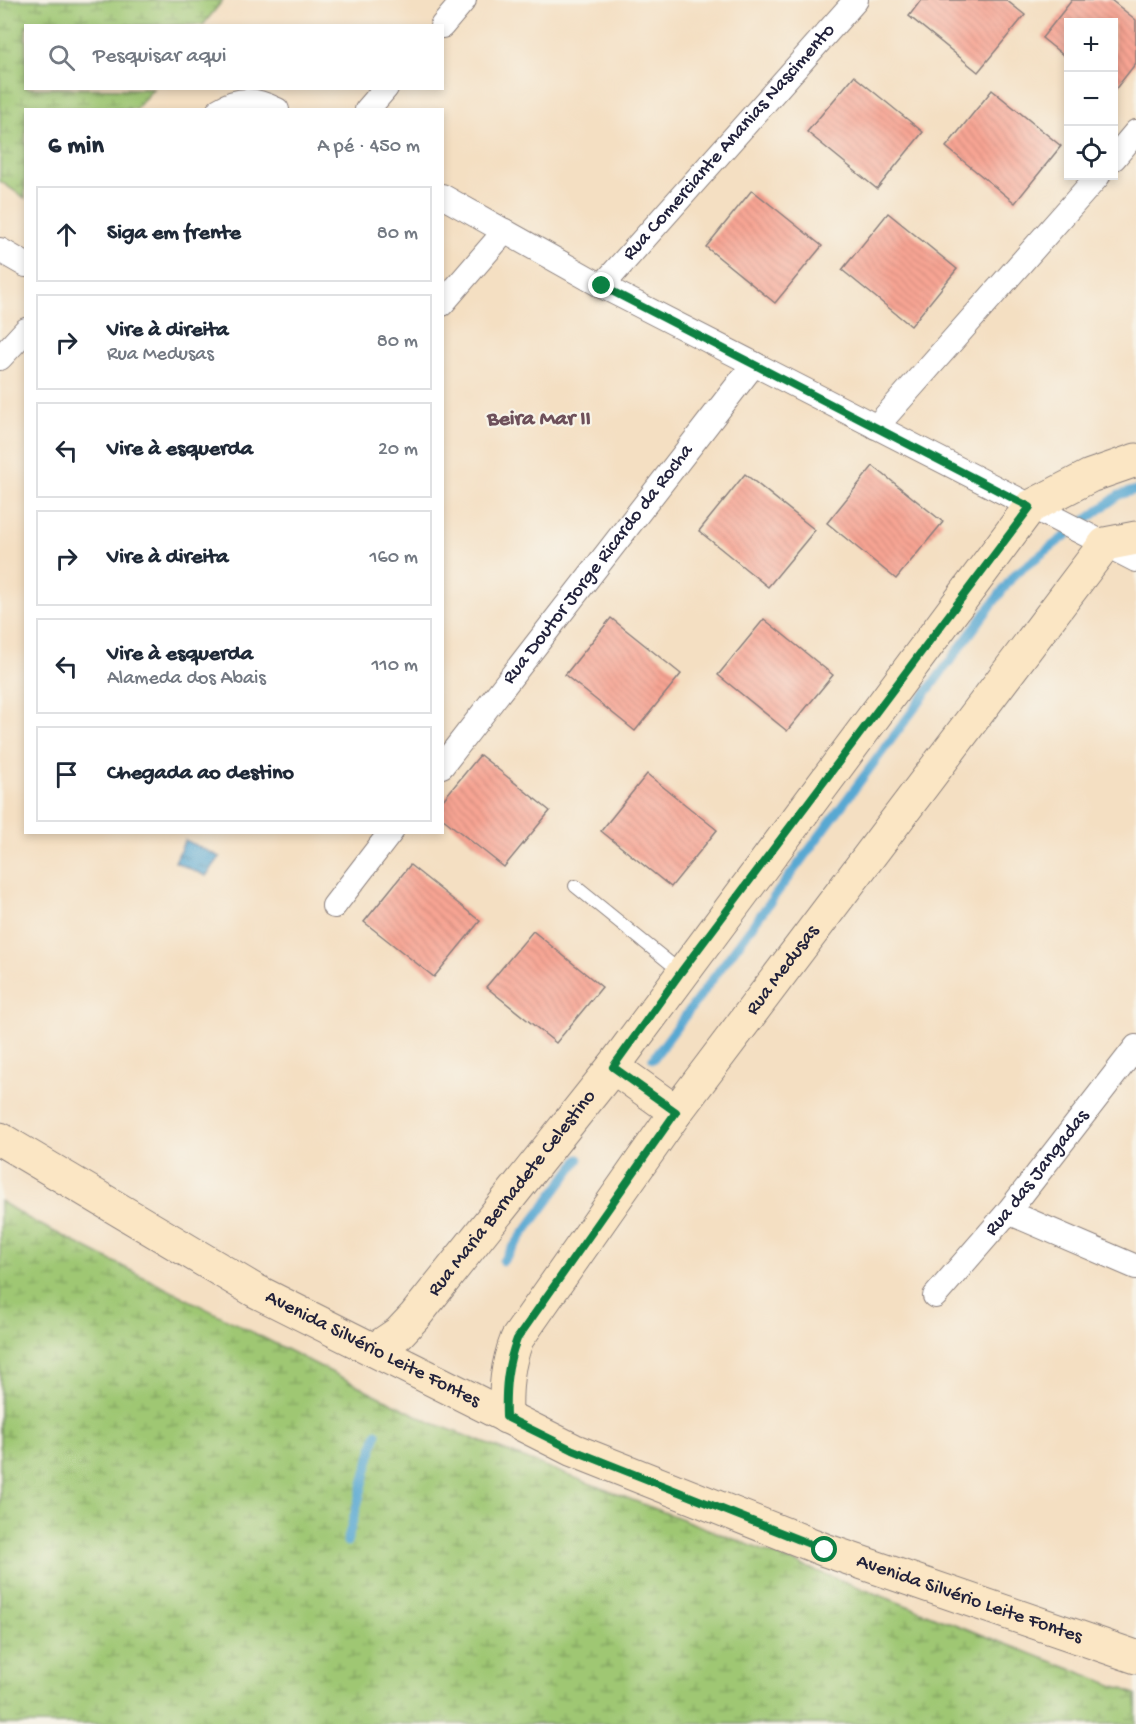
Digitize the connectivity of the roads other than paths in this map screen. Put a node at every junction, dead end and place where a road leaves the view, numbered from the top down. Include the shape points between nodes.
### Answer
1 (464, 0) edge
2 (856, 0) edge
3 (444, 24) edge
4 (384, 90) edge
5 (223, 108) edge
6 (272, 108) edge
7 (369, 108) edge
8 (1136, 132) edge
9 (1118, 152) edge
10 (1094, 180) edge
11 (444, 197) edge
12 (505, 231) junction
13 (0, 250) edge
14 (24, 264) edge
15 (602, 286) junction
16 (444, 302) edge
17 (24, 332) edge
18 (0, 358) edge
19 (754, 364) junction
20 (876, 427) junction
21 (1136, 460) edge
22 (1033, 509) junction
23 (1111, 541) edge
24 (1136, 560) edge
25 (444, 763) edge
26 (389, 834) edge
27 (574, 886) dead end
28 (334, 906) dead end
29 (681, 972) junction
30 (1136, 1047) edge
31 (613, 1067) junction
32 (676, 1112) junction
33 (0, 1138) edge
34 (1008, 1212) junction
35 (1136, 1267) edge
36 (935, 1296) dead end
37 (374, 1350) junction
38 (506, 1417) junction
39 (1136, 1658) edge

1 - 3 street
2 - 15 street, Rua Comerciante Ananias Nascimento
4 - 7 street
5 - 6 street via 243,99
8 - 9 street
10 - 20 street
11 - 12 street
12 - 15 street
12 - 16 street
13 - 14 street
15 - 19 street
17 - 18 street
19 - 20 street
19 - 25 street, Rua Doutor Jorge Ricardo da Rocha
20 - 22 street
21 - 22 street via 1090,476
22 - 23 street
22 - 29 street, Rua Maria Bernadete Celestino
23 - 24 street
23 - 32 street, Rua Medusas
26 - 28 street
27 - 29 lane
29 - 31 street, Rua Maria Bernadete Celestino
30 - 34 street, Rua das Jangadas
31 - 32 street
31 - 37 street, Rua Maria Bernadete Celestino via 415,1316
32 - 38 street, Rua Medusas via 517,1339 505,1385
33 - 37 street, Avenida Silvério Leite Fontes via 254,1290
34 - 35 street
34 - 36 street, Rua das Jangadas
37 - 38 street, Avenida Silvério Leite Fontes
38 - 39 street, Avenida Silvério Leite Fontes via 573,1450 825,1550

